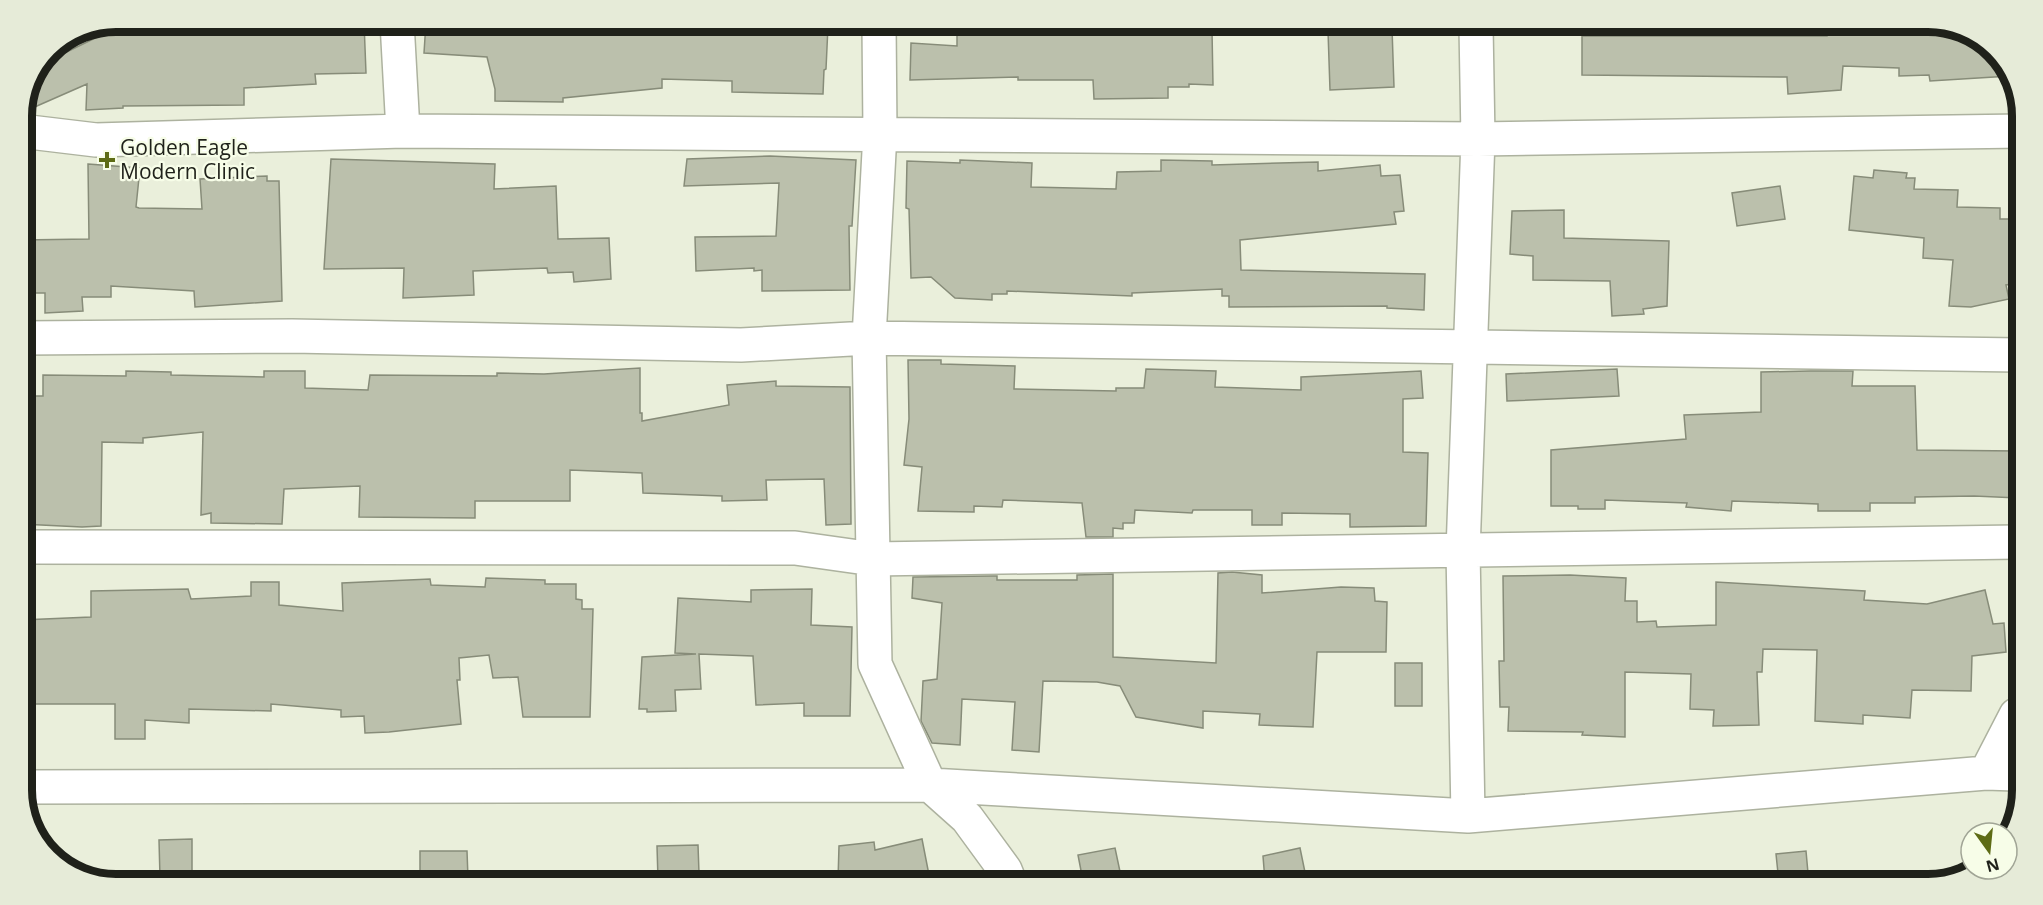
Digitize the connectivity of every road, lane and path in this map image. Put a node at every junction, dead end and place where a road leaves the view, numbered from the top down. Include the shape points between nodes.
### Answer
1 (398, 32) edge
2 (879, 32) edge
3 (1476, 32) edge
4 (403, 131) junction
5 (2011, 131) edge
6 (32, 132) edge
7 (880, 134) junction
8 (1478, 139) junction
9 (32, 338) edge
10 (869, 338) junction
11 (1470, 346) junction
12 (2011, 355) edge
13 (2012, 542) edge
14 (32, 548) edge
15 (1463, 551) junction
16 (873, 559) junction
17 (2012, 731) edge
18 (2001, 774) edge
19 (930, 785) junction
20 (32, 787) edge
21 (1468, 816) junction
22 (1007, 874) edge

1 - 4 street
2 - 7 street
3 - 8 street
4 - 6 street via 96,140
4 - 7 street
5 - 8 street
7 - 8 street
7 - 10 street
8 - 11 street
9 - 10 street via 292,336 741,345
10 - 11 street
10 - 16 street
11 - 12 street
11 - 15 street
13 - 15 street
14 - 16 street via 795,548
15 - 16 street
15 - 21 street
16 - 19 street via 875,664
17 - 18 street
18 - 21 street
19 - 20 street
19 - 21 street
19 - 22 street via 967,818

